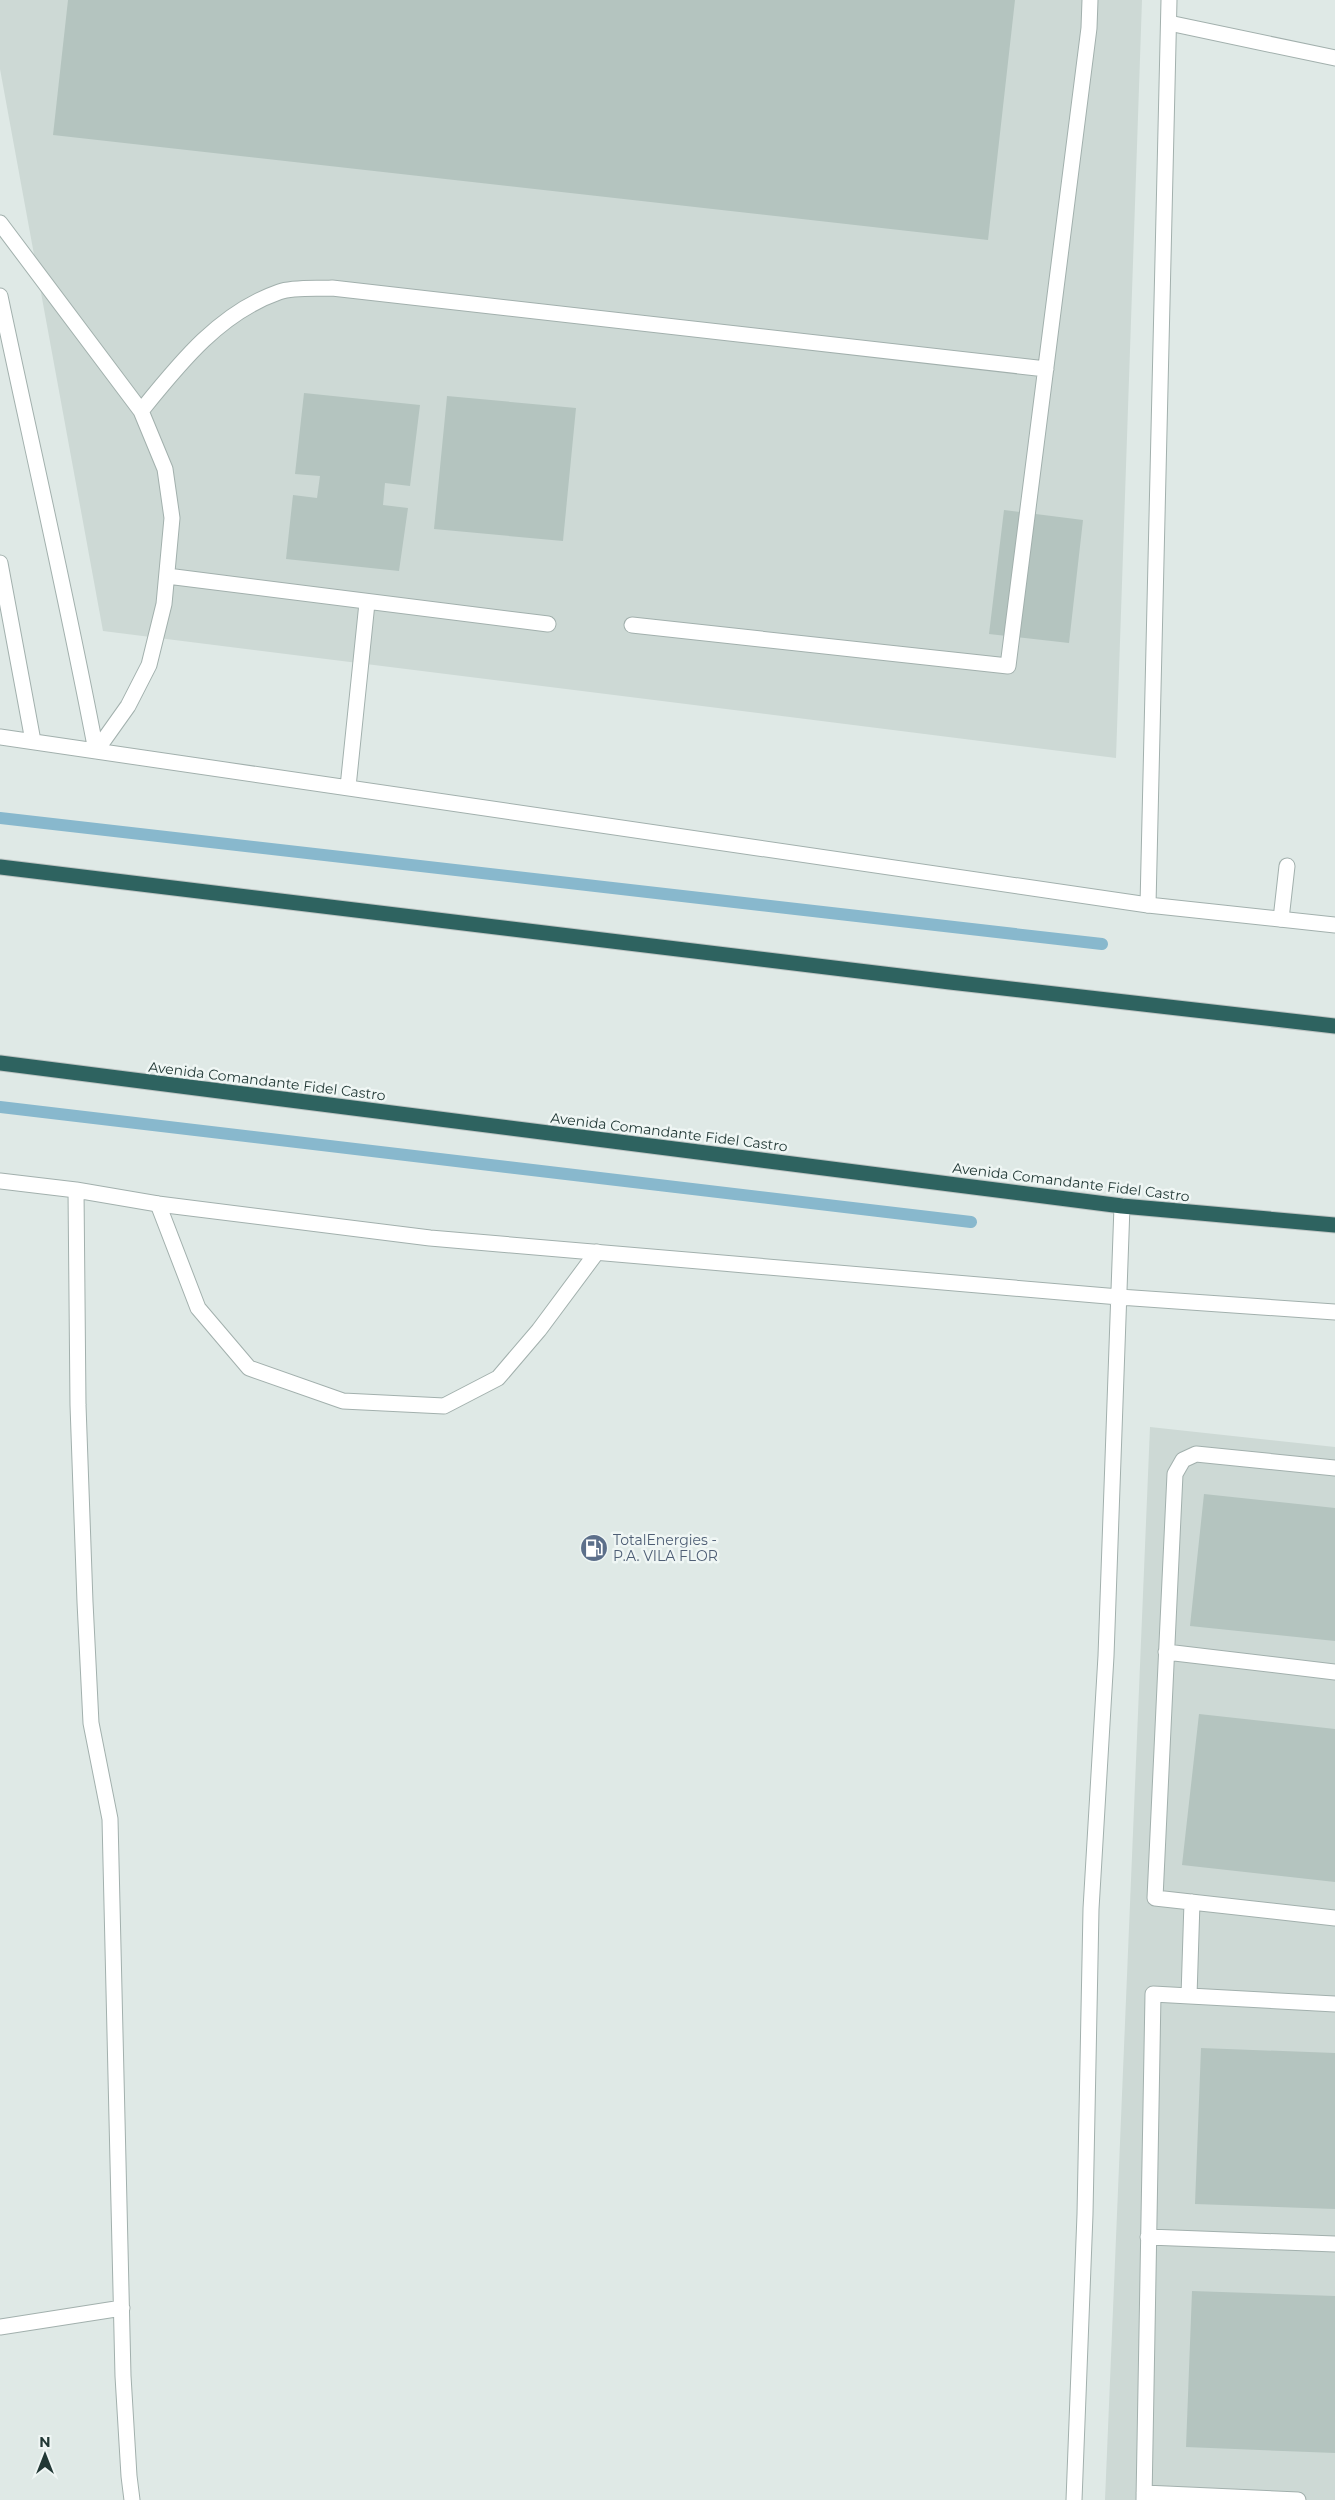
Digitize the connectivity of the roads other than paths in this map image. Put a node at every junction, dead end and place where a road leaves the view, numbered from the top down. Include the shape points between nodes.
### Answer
1 (1090, 0) edge
2 (1169, 0) edge
3 (1169, 24) junction
4 (1335, 58) edge
5 (0, 223) edge
6 (0, 296) edge
7 (1046, 369) junction
8 (141, 411) junction
9 (0, 563) edge
10 (167, 576) junction
11 (367, 602) junction
12 (548, 624) dead end
13 (632, 625) dead end
14 (0, 737) edge
15 (34, 741) junction
16 (96, 751) junction
17 (348, 788) junction
18 (1287, 866) dead end
19 (0, 867) edge
20 (1148, 905) junction
21 (1281, 919) junction
22 (1335, 925) edge
23 (1335, 1026) edge
24 (0, 1063) edge
25 (0, 1181) edge
26 (76, 1190) junction
27 (158, 1204) junction
28 (1122, 1206) junction
29 (1335, 1224) edge
30 (597, 1252) junction
31 (1119, 1297) junction
32 (1335, 1312) edge
33 (1335, 1468) edge
34 (1166, 1652) junction
35 (1335, 1672) edge
36 (1192, 1902) junction
37 (1335, 1918) edge
38 (1189, 1996) junction
39 (1335, 2004) edge
40 (1148, 2237) junction
41 (1335, 2244) edge
42 (122, 2308) junction
43 (0, 2327) edge
44 (1144, 2497) edge
45 (132, 2500) edge
46 (1074, 2500) edge
47 (1298, 2500) edge

1 - 7 street
2 - 3 street
3 - 4 street
3 - 20 street
5 - 8 street
6 - 16 street via 71,617
7 - 8 street via 332,288 280,291 233,314 178,365
7 - 13 street via 1008,666
8 - 10 street via 165,468 172,518
9 - 15 street
10 - 11 street
10 - 16 street via 164,604 149,665 128,706
11 - 12 street
11 - 17 street
14 - 15 street
15 - 16 street
16 - 17 street
17 - 20 street
18 - 21 street
19 - 23 highway
20 - 21 street
21 - 22 street
24 - 28 highway, Avenida Comandante Fidel Castro
25 - 26 street
26 - 27 street
26 - 42 street via 78,1406 90,1723 110,1819
27 - 30 street via 430,1238
27 - 30 street via 198,1308 249,1368 343,1400 444,1406 498,1378 539,1330
28 - 29 highway, Avenida Comandante Fidel Castro
28 - 31 street
30 - 31 street
31 - 32 street
31 - 46 street via 1106,1656 1091,1909 1085,2214
33 - 34 street via 1196,1454 1183,1460 1175,1474
34 - 35 street
34 - 36 street via 1154,1898
36 - 37 street
36 - 38 street
38 - 39 street
38 - 40 street via 1153,1994
40 - 41 street
40 - 44 street
42 - 43 street
42 - 45 street
44 - 47 street

